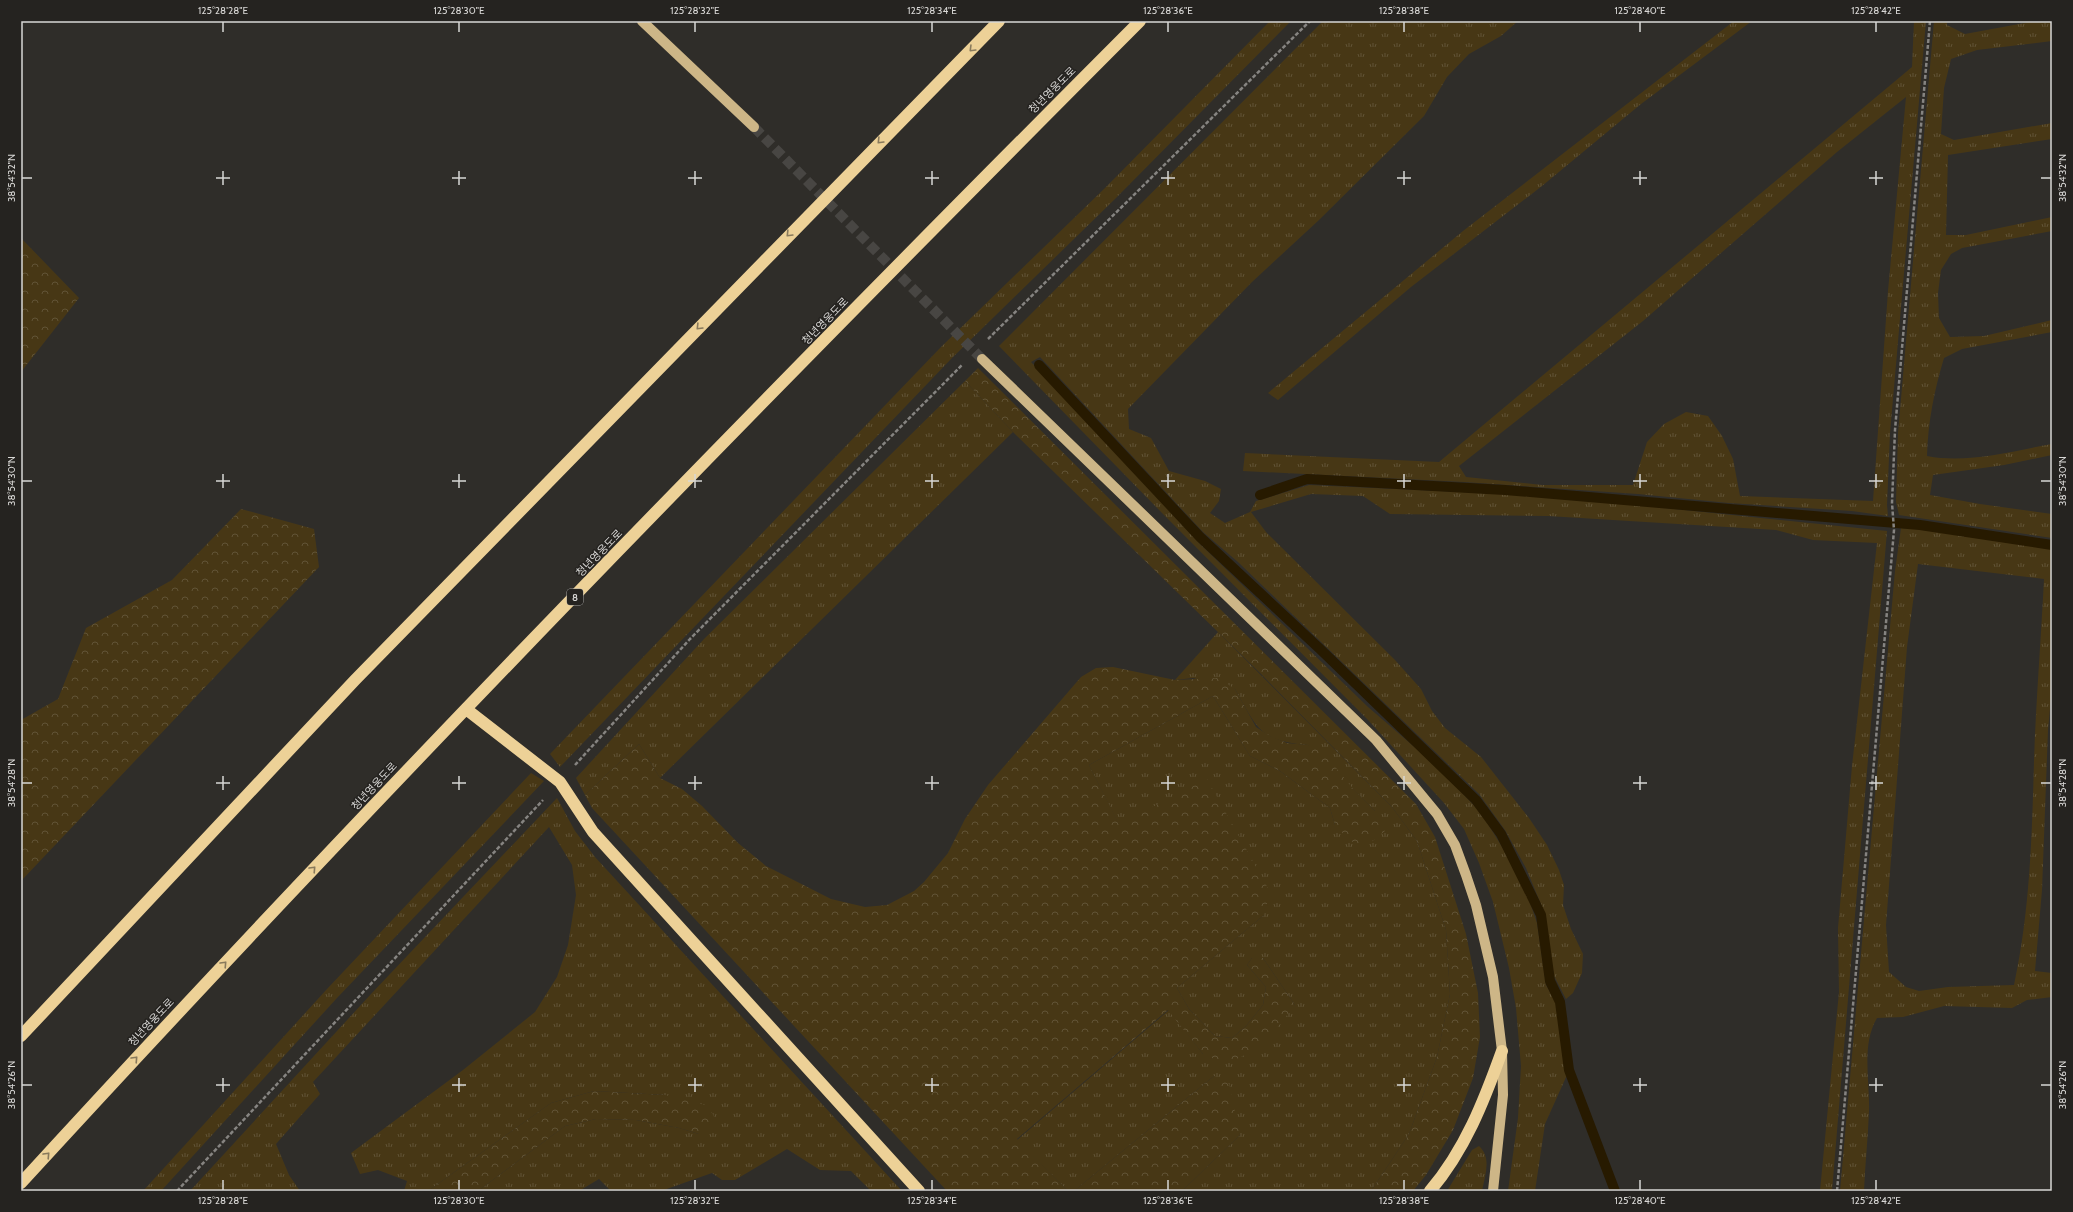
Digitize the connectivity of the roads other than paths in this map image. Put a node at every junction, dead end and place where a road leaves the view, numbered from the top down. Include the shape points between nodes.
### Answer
1 (642, 21) edge
2 (999, 21) edge
3 (1140, 21) edge
4 (754, 127) tunnel mouth
5 (982, 359) tunnel mouth
6 (466, 709) junction
7 (21, 1036) edge
8 (1502, 1051) junction
9 (21, 1183) edge
10 (919, 1191) edge
11 (1430, 1191) edge
12 (1493, 1191) edge

1 - 4 main road
2 -> 7 highway via 356,680
3 - 6 highway, 청년영웅도로 / 8 via 982,179
5 - 8 main road via 1376,740 1437,814 1455,845 1476,904 1493,978
9 -> 6 highway, 청년영웅도로 / 8 via 146,1046
6 - 10 highway via 560,782 593,832
8 - 11 highway via 1477,1117 1458,1152
8 - 12 main road via 1503,1095

